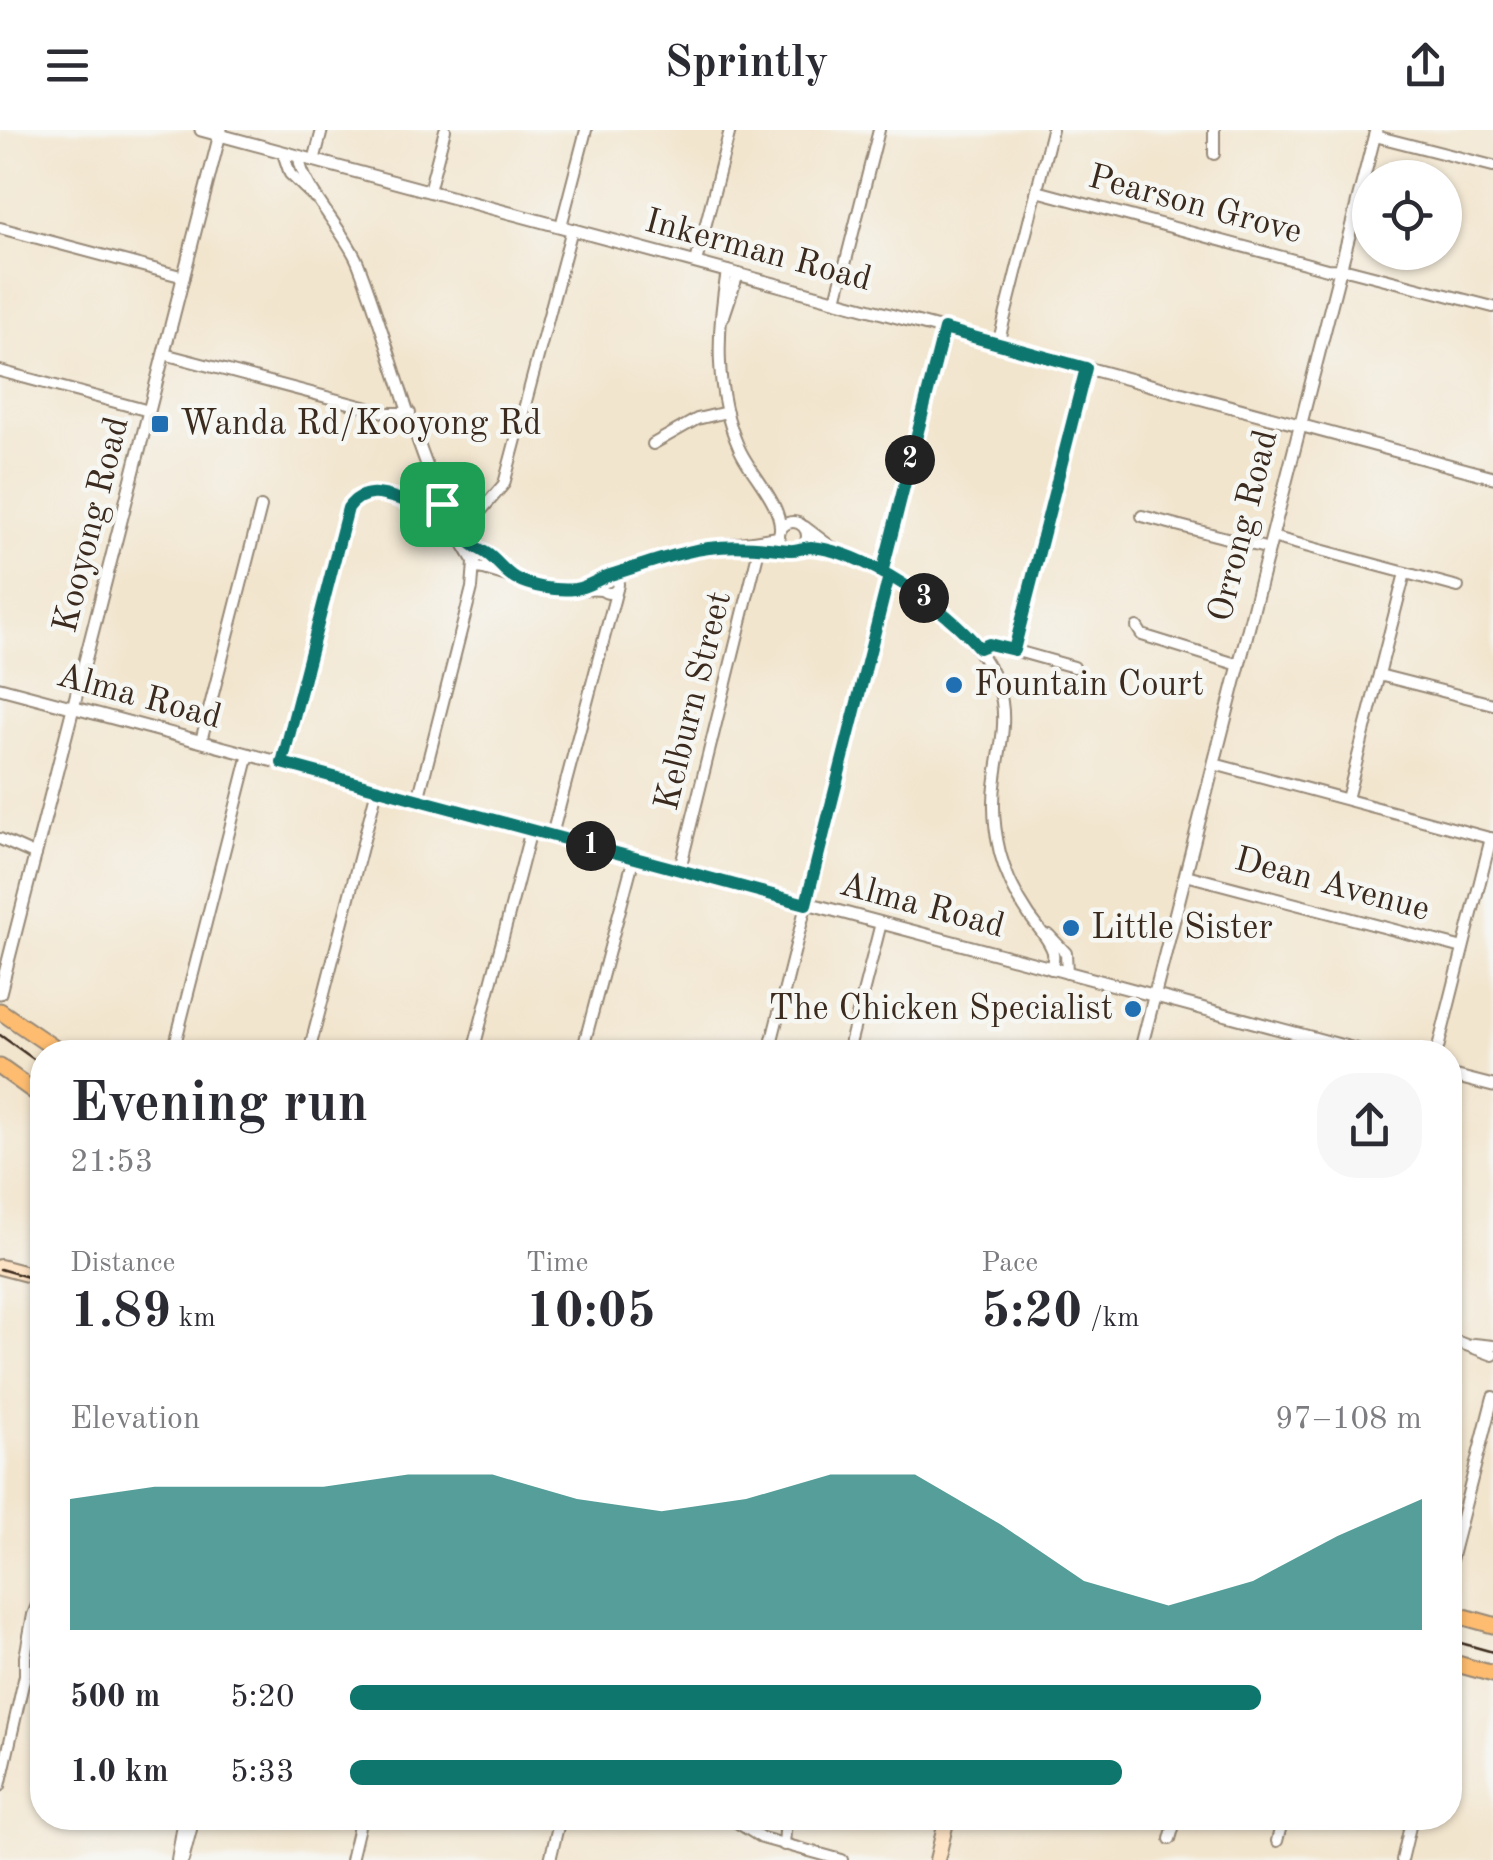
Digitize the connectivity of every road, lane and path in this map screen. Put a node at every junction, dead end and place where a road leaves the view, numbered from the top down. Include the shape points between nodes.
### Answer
1 (200, 130) edge
2 (322, 130) edge
3 (445, 130) edge
4 (586, 130) edge
5 (730, 130) edge
6 (880, 130) edge
7 (1052, 130) edge
8 (1214, 130) edge
9 (221, 133) edge
10 (1376, 133) edge
11 (284, 153) junction
12 (1214, 154) dead end
13 (299, 157) junction
14 (314, 161) junction
15 (1493, 166) edge
16 (429, 191) junction
17 (1036, 191) junction
18 (327, 209) junction
19 (0, 228) edge
20 (566, 228) junction
21 (696, 262) junction
22 (1340, 270) junction
23 (733, 272) junction
24 (184, 277) junction
25 (836, 300) junction
26 (1493, 307) edge
27 (944, 329) junction
28 (998, 344) junction
29 (164, 354) junction
30 (1086, 368) junction
31 (0, 373) edge
32 (150, 411) junction
33 (726, 412) junction
34 (410, 413) junction
35 (1301, 426) junction
36 (653, 444) dead end
37 (1493, 477) edge
38 (773, 503) junction
39 (442, 504) junction
40 (261, 507) dead end
41 (1142, 516) dead end
42 (801, 525) junction
43 (457, 534) junction
44 (779, 534) junction
45 (761, 543) junction
46 (1271, 543) junction
47 (802, 548) junction
48 (786, 549) junction
49 (843, 556) junction
50 (481, 562) junction
51 (1405, 573) junction
52 (885, 574) junction
53 (609, 585) junction
54 (1458, 586) dead end
55 (1137, 627) dead end
56 (979, 648) junction
57 (1014, 650) junction
58 (1239, 665) junction
59 (1074, 667) dead end
60 (1379, 675) junction
61 (0, 688) edge
62 (1493, 704) edge
63 (73, 708) junction
64 (201, 742) junction
65 (249, 754) junction
66 (282, 763) junction
67 (1214, 764) junction
68 (377, 788) junction
69 (1347, 799) junction
70 (418, 800) junction
71 (531, 830) junction
72 (552, 835) junction
73 (1492, 838) edge
74 (0, 839) edge
75 (36, 855) junction
76 (634, 857) junction
77 (680, 869) junction
78 (1186, 875) junction
79 (806, 904) junction
80 (881, 924) junction
81 (1036, 925) junction
82 (1463, 948) junction
83 (1052, 969) junction
84 (1068, 973) junction
85 (0, 992) edge
86 (1155, 996) junction
87 (0, 1011) edge
88 (42, 1040) edge
89 (175, 1040) edge
90 (313, 1040) edge
91 (475, 1040) edge
92 (585, 1040) edge
93 (771, 1040) edge
94 (851, 1040) edge
95 (1143, 1040) edge
96 (1321, 1040) edge
97 (1440, 1040) edge
98 (0, 1068) edge
99 (1462, 1078) edge
100 (1493, 1086) edge
101 (30, 1089) edge
102 (0, 1267) edge
103 (30, 1275) edge
104 (1463, 1342) joint
105 (1493, 1346) edge
106 (1493, 1356) edge
107 (1493, 1396) edge
108 (1488, 1435) edge
109 (1462, 1523) edge
110 (1462, 1616) edge
111 (1493, 1625) edge
112 (30, 1631) edge
113 (1462, 1666) edge
114 (1493, 1674) edge
115 (0, 1786) edge
116 (183, 1830) edge
117 (190, 1830) edge
118 (358, 1830) edge
119 (557, 1830) edge
120 (748, 1830) edge
121 (781, 1830) edge
122 (944, 1830) edge
123 (1173, 1830) edge
124 (1280, 1830) edge
125 (1409, 1830) edge
126 (1170, 1839) dead end
127 (1277, 1842) dead end
128 (778, 1843) junction
129 (180, 1860) edge
130 (351, 1860) edge
131 (550, 1860) edge
132 (842, 1860) edge
133 (937, 1860) edge
134 (1402, 1860) edge

1 - 9 street, Inkerman Road
2 - 14 street
3 - 16 street
4 - 20 street
5 - 21 street
6 - 25 street
7 - 17 street
8 - 12 street
9 - 11 street, Inkerman Road
9 - 24 street, Kooyong Road
10 - 15 street
10 - 22 street, Orrong Road
11 - 13 street, Inkerman Road
11 - 18 street via 290,174
13 - 14 street, Inkerman Road
13 - 18 street
14 - 16 street, Inkerman Road
16 - 20 street, Inkerman Road
17 - 22 street, Pearson Grove
17 - 28 street
18 - 34 street via 354,252
19 - 24 street
20 - 21 street, Inkerman Road
20 - 43 street via 504,484
21 - 23 street, Inkerman Road
22 - 26 street, Pearson Grove
22 - 35 street, Orrong Road
23 - 25 street, Inkerman Road
23 - 33 street via 722,322
24 - 29 street, Kooyong Road
25 - 27 street, Inkerman Road
27 - 28 street, Inkerman Road
27 - 52 street
28 - 30 street, Inkerman Road
29 - 32 street, Kooyong Road
29 - 34 street via 388,413
30 - 35 street, Inkerman Road
30 - 57 street
31 - 32 street
32 - 63 street, Kooyong Road
33 - 36 street
33 - 38 street via 740,451
34 - 39 street
35 - 37 street, Inkerman Road
35 - 46 street, Orrong Road
38 - 42 street
38 - 44 street
39 - 43 street
39 - 66 street via 429,507 371,492 348,508
40 - 64 street
41 - 46 street
42 - 44 street via 787,523
42 - 47 street via 808,536
42 - 49 street
43 - 50 street
44 - 45 street
44 - 48 street
45 - 48 street
45 - 53 street via 700,549
45 - 77 street, Kelburn Street
46 - 51 street
46 - 58 street, Orrong Road
47 - 48 street
47 - 49 street
49 - 52 street
50 - 53 street via 542,587
50 - 70 street
51 - 54 street
51 - 60 street
52 - 56 street via 943,612
52 - 79 street
53 - 72 street via 606,621
55 - 58 street via 1142,635
56 - 57 street
56 - 81 street via 1002,701 996,838 1008,878
57 - 59 street
58 - 67 street, Orrong Road
60 - 62 street
60 - 69 street
61 - 63 street, Alma Road
63 - 64 street, Alma Road
63 - 75 street, Kooyong Road
64 - 65 street, Alma Road
65 - 66 street, Alma Road
65 - 89 street
66 - 68 street, Alma Road
67 - 69 street
67 - 78 street, Orrong Road
68 - 70 street, Alma Road
68 - 90 street
69 - 73 street
70 - 71 street, Alma Road
71 - 72 street, Alma Road
71 - 91 street
72 - 76 street, Alma Road
73 - 82 street
74 - 75 street
75 - 85 street, Kooyong Road
76 - 77 street, Alma Road
76 - 92 street
77 - 79 street, Alma Road
78 - 82 street, Dean Avenue
78 - 86 street, Orrong Road
79 - 80 street, Alma Road
79 - 93 street
80 - 83 street, Alma Road
80 - 94 street
81 - 83 street via 1053,952
81 - 84 street via 1066,953
82 - 97 street
83 - 84 street, Alma Road
84 - 86 street, Alma Road
86 - 95 street, Orrong Road
86 - 96 street, Alma Road
87 - 88 highway
98 - 101 highway
99 - 100 street
102 - 103 main road
104 - 105 street
104 - 106 street
107 - 108 street
108 - 109 street
110 - 111 highway
112 - 115 street
113 - 114 highway
116 - 129 street
117 - 129 street
118 - 130 street
119 - 131 street
120 - 128 street
121 - 128 street
122 - 133 main road
123 - 126 street
124 - 127 street
125 - 134 street
128 - 132 street

